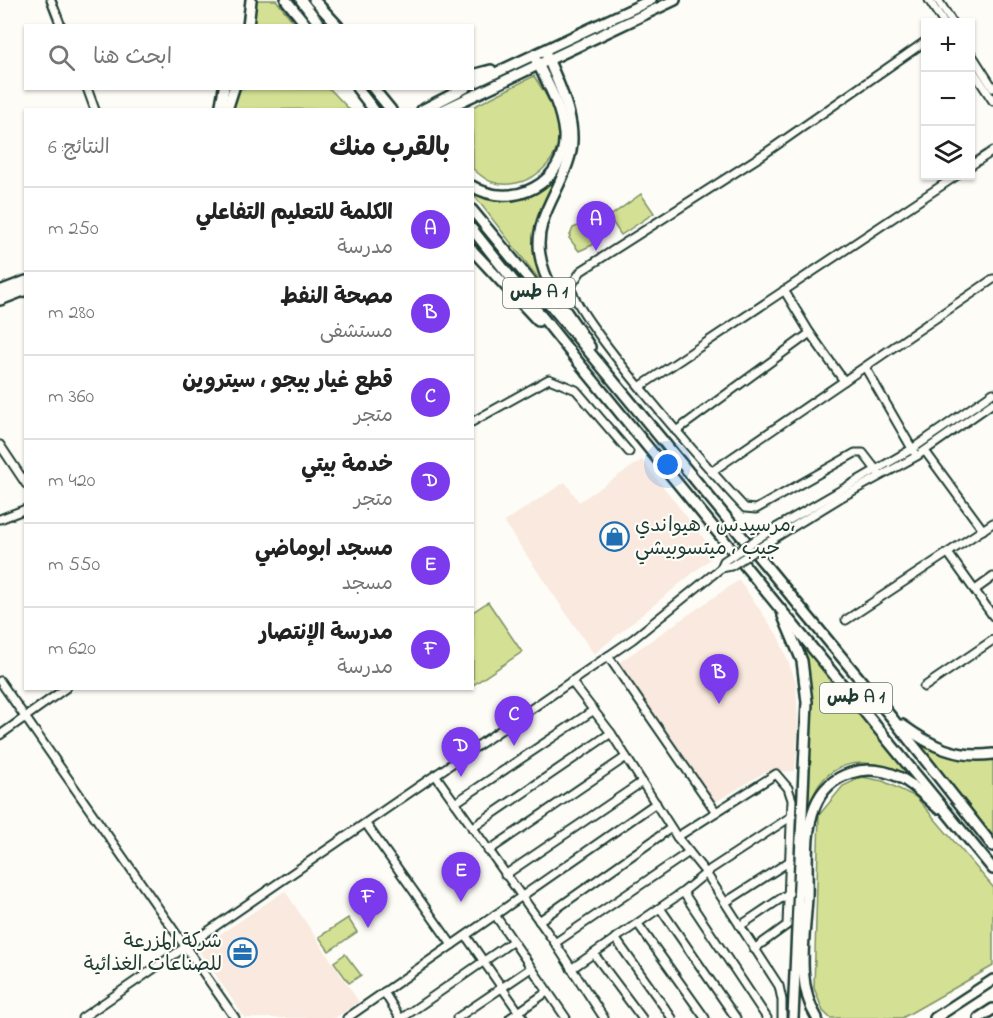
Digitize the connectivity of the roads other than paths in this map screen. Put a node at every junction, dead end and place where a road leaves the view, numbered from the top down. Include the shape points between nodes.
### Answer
1 (51, 0) edge
2 (251, 0) edge
3 (286, 0) edge
4 (301, 0) edge
5 (314, 0) edge
6 (651, 0) edge
7 (675, 0) edge
8 (929, 0) edge
9 (938, 0) edge
10 (940, 18) edge
11 (949, 18) edge
12 (60, 24) edge
13 (248, 24) edge
14 (305, 24) edge
15 (319, 24) edge
16 (336, 24) edge
17 (921, 44) edge
18 (547, 55) junction
19 (536, 60) junction
20 (975, 60) edge
21 (502, 69) junction
22 (974, 72) edge
23 (474, 75) edge
24 (474, 83) edge
25 (993, 88) edge
26 (88, 90) edge
27 (224, 90) edge
28 (233, 90) edge
29 (358, 90) edge
30 (375, 90) edge
31 (461, 90) edge
32 (993, 100) edge
33 (389, 107) edge
34 (94, 108) edge
35 (220, 108) edge
36 (228, 108) edge
37 (372, 108) edge
38 (426, 108) edge
39 (447, 108) edge
40 (993, 151) edge
41 (975, 163) edge
42 (950, 180) edge
43 (474, 187) edge
44 (474, 212) edge
45 (474, 232) edge
46 (474, 251) edge
47 (993, 279) edge
48 (24, 282) edge
49 (784, 290) junction
50 (0, 291) edge
51 (24, 291) edge
52 (0, 300) edge
53 (810, 333) junction
54 (574, 358) junction
55 (864, 367) junction
56 (607, 375) junction
57 (844, 381) junction
58 (641, 386) junction
59 (992, 398) edge
60 (474, 421) edge
61 (676, 431) junction
62 (0, 445) edge
63 (912, 449) junction
64 (925, 451) junction
65 (629, 452) dead end
66 (917, 456) junction
67 (711, 472) junction
68 (877, 472) junction
69 (24, 481) edge
70 (24, 510) edge
71 (0, 519) edge
72 (993, 523) edge
73 (983, 530) junction
74 (948, 553) junction
75 (721, 568) junction
76 (993, 577) edge
77 (975, 590) junction
78 (776, 603) junction
79 (993, 616) edge
80 (846, 620) dead end
81 (993, 640) edge
82 (608, 656) junction
83 (0, 681) edge
84 (571, 681) junction
85 (924, 687) dead end
86 (63, 690) edge
87 (594, 710) junction
88 (26, 718) junction
89 (892, 718) junction
90 (611, 733) junction
91 (0, 735) edge
92 (993, 754) edge
93 (626, 757) junction
94 (436, 776) junction
95 (642, 782) junction
96 (455, 803) junction
97 (656, 803) junction
98 (716, 812) junction
99 (792, 816) junction
100 (955, 822) junction
101 (366, 824) junction
102 (472, 828) junction
103 (671, 828) junction
104 (677, 837) junction
105 (993, 846) edge
106 (488, 851) junction
107 (689, 852) junction
108 (790, 861) junction
109 (993, 869) edge
110 (706, 873) junction
111 (505, 875) junction
112 (683, 892) junction
113 (789, 893) junction
114 (522, 897) junction
115 (726, 902) junction
116 (660, 908) junction
117 (495, 915) junction
118 (539, 921) junction
119 (638, 924) junction
120 (740, 926) junction
121 (465, 936) junction
122 (615, 938) junction
123 (513, 941) junction
124 (555, 943) junction
125 (452, 945) junction
126 (185, 946) junction
127 (754, 949) junction
128 (594, 954) junction
129 (483, 961) junction
130 (531, 968) junction
131 (571, 969) junction
132 (993, 980) edge
133 (502, 987) junction
134 (384, 992) junction
135 (547, 992) junction
136 (993, 1009) edge
137 (521, 1015) edge
138 (936, 1017) edge
139 (82, 1018) edge
140 (235, 1018) edge
141 (347, 1018) edge
142 (401, 1018) edge
143 (457, 1018) edge
144 (510, 1018) edge
145 (565, 1018) edge
146 (604, 1018) edge
147 (642, 1018) edge
148 (672, 1018) edge
149 (705, 1018) edge
150 (736, 1018) edge
151 (767, 1018) edge
152 (782, 1018) edge
153 (793, 1018) edge
154 (817, 1018) edge
155 (979, 1018) edge

1 - 12 street
2 - 13 highway
3 - 14 highway
4 - 15 highway
5 - 16 highway
6 - 18 highway
7 - 18 highway
8 - 10 street
9 - 11 street
17 - 58 street via 571,283 572,295
18 - 19 highway
18 - 56 highway via 568,110 571,149 539,231 540,258 552,288
19 - 21 highway
19 - 39 highway
19 - 43 highway via 561,115 563,143 554,170 540,184 511,196 490,195
20 - 25 street
21 - 23 highway
21 - 24 highway
22 - 32 street
26 - 34 street
27 - 35 highway
28 - 36 highway
29 - 37 highway
30 - 33 highway
31 - 38 highway
40 - 41 street
42 - 49 street
44 - 56 highway, طس A 1
45 - 54 highway, طس A 1
46 - 54 highway
47 - 55 street
48 - 50 highway
49 - 53 street
49 - 58 street
51 - 52 highway
53 - 57 street
53 - 61 street
54 - 78 highway, طس A 1
55 - 57 street
55 - 63 street
56 - 89 highway, طس A 1
57 - 67 street
58 - 61 street
59 - 63 street
59 - 64 street
60 - 65 street via 549,379 576,390
61 - 67 street
62 - 69 street
63 - 66 street
63 - 68 street
64 - 66 street
64 - 73 street
66 - 68 street
67 - 68 street via 745,508 752,509 855,453 863,453
68 - 75 street, bridge via 731,566
68 - 75 street, bridge via 760,537 724,561
70 - 71 street
72 - 73 street
73 - 74 street
74 - 77 street
74 - 80 street
75 - 82 street
76 - 77 street
77 - 79 street
78 - 100 highway, طس A 1
78 - 153 highway via 802,661 807,702
81 - 85 street
82 - 84 street
82 - 98 street
83 - 88 street
84 - 87 street
84 - 94 street
86 - 88 street
87 - 90 street
87 - 96 street
88 - 91 street
88 - 126 street
89 - 92 highway via 944,751
89 - 105 highway, طس A 1
90 - 93 street
90 - 102 street
93 - 95 street
93 - 106 street
94 - 96 street
94 - 101 street
95 - 97 street
95 - 111 street
96 - 102 street
97 - 103 street
97 - 114 street
98 - 99 street via 776,774 792,794
98 - 104 street
99 - 108 street
99 - 110 street
100 - 109 highway, طس A 1
100 - 154 highway via 907,782 888,772 855,770 830,783 820,797 814,807 810,835 804,966 806,994
101 - 125 street
101 - 126 street
102 - 106 street
103 - 104 street
103 - 118 street
104 - 107 street
106 - 111 street
107 - 110 street
107 - 124 street
108 - 113 street
108 - 115 street
110 - 112 street
110 - 115 street
111 - 114 street
112 - 116 street
112 - 151 street
113 - 120 street
113 - 127 street via 787,925
114 - 117 street
114 - 118 street
115 - 120 street
116 - 119 street
116 - 150 street
117 - 121 street
117 - 123 street
118 - 124 street
119 - 122 street
119 - 149 street
120 - 127 street
121 - 125 street
121 - 129 street
122 - 128 street
122 - 148 street
123 - 129 street
123 - 130 street
124 - 131 street
125 - 134 street
126 - 139 street
126 - 140 street
127 - 152 street via 778,987
128 - 131 street
128 - 147 street
129 - 133 street
129 - 142 street
130 - 133 street
130 - 135 street
131 - 146 street
132 - 138 highway
133 - 137 street
133 - 143 street
134 - 141 street
134 - 142 street
135 - 137 street
135 - 145 street
136 - 155 highway
137 - 144 street

